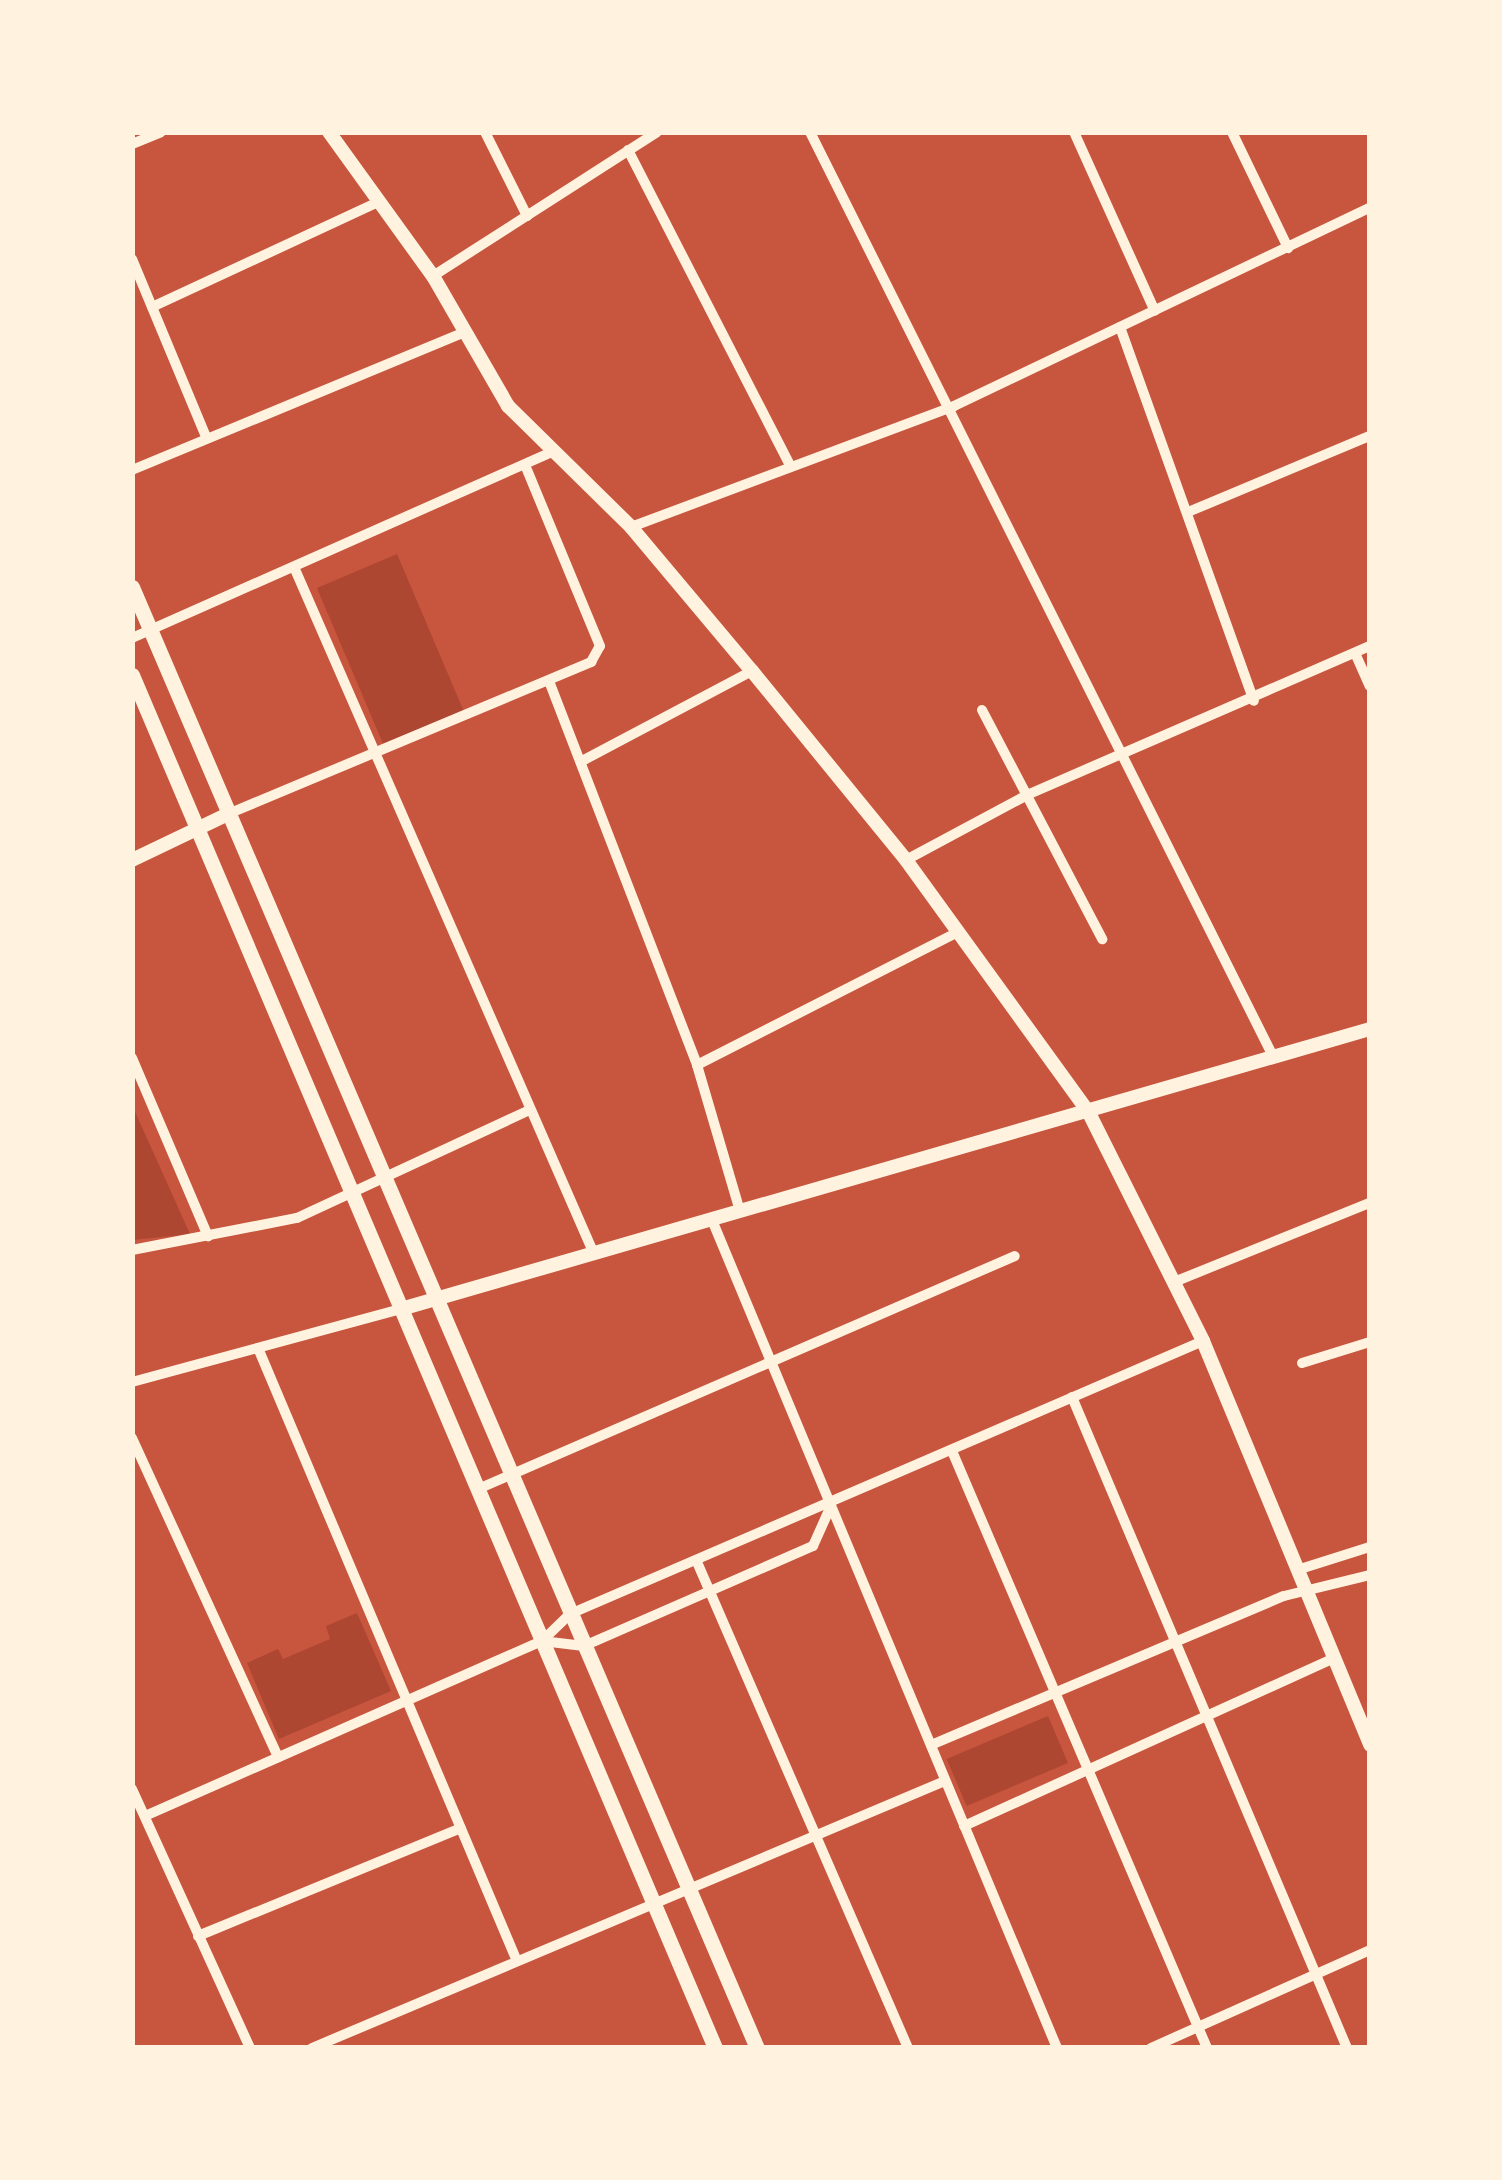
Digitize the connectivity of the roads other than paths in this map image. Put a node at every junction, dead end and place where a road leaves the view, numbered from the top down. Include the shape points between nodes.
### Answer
1 (161, 132) edge
2 (329, 132) edge
3 (485, 132) edge
4 (810, 132) edge
5 (1074, 132) edge
6 (1232, 132) edge
7 (653, 133) edge
8 (132, 144) edge
9 (628, 150) junction
10 (376, 203) junction
11 (1370, 210) edge
12 (527, 215) junction
13 (1288, 248) junction
14 (132, 259) edge
15 (433, 276) junction
16 (152, 307) junction
17 (1155, 310) junction
18 (1120, 327) junction
19 (465, 332) junction
20 (954, 406) junction
21 (1370, 436) edge
22 (206, 437) junction
23 (554, 451) junction
24 (525, 466) junction
25 (791, 467) junction
26 (132, 470) edge
27 (1187, 512) junction
28 (631, 527) junction
29 (294, 567) junction
30 (132, 587) edge
31 (150, 630) junction
32 (132, 638) edge
33 (1370, 646) edge
34 (1355, 653) junction
35 (752, 671) junction
36 (132, 675) edge
37 (549, 681) junction
38 (1370, 686) edge
39 (1254, 701) junction
40 (982, 710) dead end
41 (376, 752) junction
42 (1128, 754) junction
43 (581, 760) junction
44 (1027, 795) junction
45 (228, 814) junction
46 (197, 827) junction
47 (132, 860) edge
48 (905, 860) junction
49 (956, 933) junction
50 (1102, 939) dead end
51 (1370, 1028) edge
52 (1273, 1056) junction
53 (132, 1058) edge
54 (697, 1065) junction
55 (530, 1110) junction
56 (1088, 1111) junction
57 (384, 1181) junction
58 (352, 1195) junction
59 (1370, 1203) edge
60 (740, 1211) junction
61 (712, 1220) junction
62 (208, 1236) junction
63 (132, 1250) edge
64 (594, 1254) junction
65 (1015, 1256) dead end
66 (1174, 1282) junction
67 (434, 1300) junction
68 (401, 1310) junction
69 (1203, 1341) junction
70 (1370, 1342) edge
71 (259, 1348) junction
72 (770, 1362) junction
73 (1301, 1364) dead end
74 (132, 1382) edge
75 (1072, 1397) junction
76 (132, 1438) edge
77 (952, 1451) junction
78 (510, 1475) junction
79 (478, 1490) junction
80 (830, 1504) junction
81 (1370, 1547) edge
82 (697, 1562) junction
83 (1297, 1570) junction
84 (1370, 1575) edge
85 (710, 1592) junction
86 (1308, 1595) junction
87 (570, 1614) junction
88 (542, 1641) junction
89 (1174, 1643) junction
90 (584, 1646) junction
91 (1334, 1658) junction
92 (1056, 1693) junction
93 (407, 1700) junction
94 (1207, 1715) junction
95 (1369, 1740) edge
96 (931, 1745) junction
97 (278, 1757) junction
98 (1088, 1768) junction
99 (945, 1781) junction
100 (132, 1789) edge
101 (145, 1816) junction
102 (964, 1826) junction
103 (461, 1828) junction
104 (818, 1835) junction
105 (688, 1889) junction
106 (653, 1904) junction
107 (199, 1936) junction
108 (1370, 1950) edge
109 (518, 1961) junction
110 (1316, 1974) junction
111 (1198, 2027) junction
112 (250, 2048) edge
113 (312, 2048) edge
114 (715, 2048) edge
115 (757, 2048) edge
116 (908, 2048) edge
117 (1057, 2048) edge
118 (1150, 2048) edge
119 (1207, 2048) edge
120 (1348, 2048) edge

1 - 8 street
2 - 10 street
3 - 12 street
4 - 20 street
5 - 17 street
6 - 13 street
7 - 9 street
9 - 12 street
9 - 25 street
10 - 15 street
10 - 16 street
11 - 13 street
12 - 15 street
13 - 17 street
14 - 16 street
14 - 22 street
15 - 19 street
16 - 22 street
17 - 18 street
18 - 20 street
18 - 27 street
19 - 22 street
19 - 23 street via 508,406
20 - 25 street
20 - 42 street
21 - 27 street
22 - 26 street
23 - 24 street
23 - 28 street
24 - 29 street
24 - 37 street via 600,646 591,662
25 - 28 street
27 - 39 street
28 - 35 street
29 - 31 street
29 - 41 street
30 - 31 main road
31 - 32 street
31 - 45 main road
33 - 34 street
34 - 38 street
34 - 39 street
35 - 43 street
35 - 48 street
36 - 46 main road
37 - 41 street
37 - 43 street
39 - 42 street
40 - 44 street
41 - 45 street
41 - 55 street
42 - 44 street
42 - 52 street
43 - 54 street
44 - 48 street
44 - 50 street
45 - 46 street
45 - 57 main road
46 - 47 street
46 - 58 main road
48 - 49 street
49 - 54 street
49 - 56 street
51 - 52 street
52 - 56 street
53 - 62 street
54 - 60 street
55 - 57 street
55 - 64 street
56 - 60 street
56 - 66 street
57 - 58 street
57 - 67 main road
58 - 62 street via 297,1218
58 - 68 main road
59 - 66 street
60 - 61 street
61 - 64 street
61 - 72 street
62 - 63 street
64 - 67 street
65 - 72 street
66 - 69 street
67 - 68 street
67 - 78 main road
68 - 71 street
68 - 79 main road
69 - 75 street
69 - 83 street
70 - 73 street
71 - 74 street
71 - 93 street
72 - 78 street
72 - 80 street
75 - 77 street
75 - 89 street
76 - 97 street
77 - 80 street
77 - 92 street
78 - 79 street
78 - 87 main road
79 - 88 main road
80 - 82 street
80 - 85 street via 813,1546
80 - 96 street
81 - 83 street
82 - 85 street
82 - 87 street
83 - 86 street
84 - 86 street
85 - 90 street
85 - 104 street
86 - 89 street via 1284,1597
86 - 91 street
87 - 88 street
87 - 90 main road
88 - 90 street
88 - 93 street
88 - 106 main road
89 - 92 street
89 - 94 street
90 - 105 main road
91 - 94 street
91 - 95 street
92 - 96 street
92 - 98 street
93 - 97 street
93 - 103 street
94 - 98 street
94 - 110 street
96 - 99 street
97 - 101 street
98 - 102 street
98 - 111 street
99 - 102 street
99 - 104 street
100 - 101 street
101 - 107 street
102 - 117 street
103 - 107 street
103 - 109 street
104 - 105 street
104 - 116 street
105 - 106 street
105 - 115 main road
106 - 109 street
106 - 114 main road
107 - 112 street
108 - 110 street
109 - 113 street
110 - 111 street
110 - 120 street
111 - 118 street
111 - 119 street

